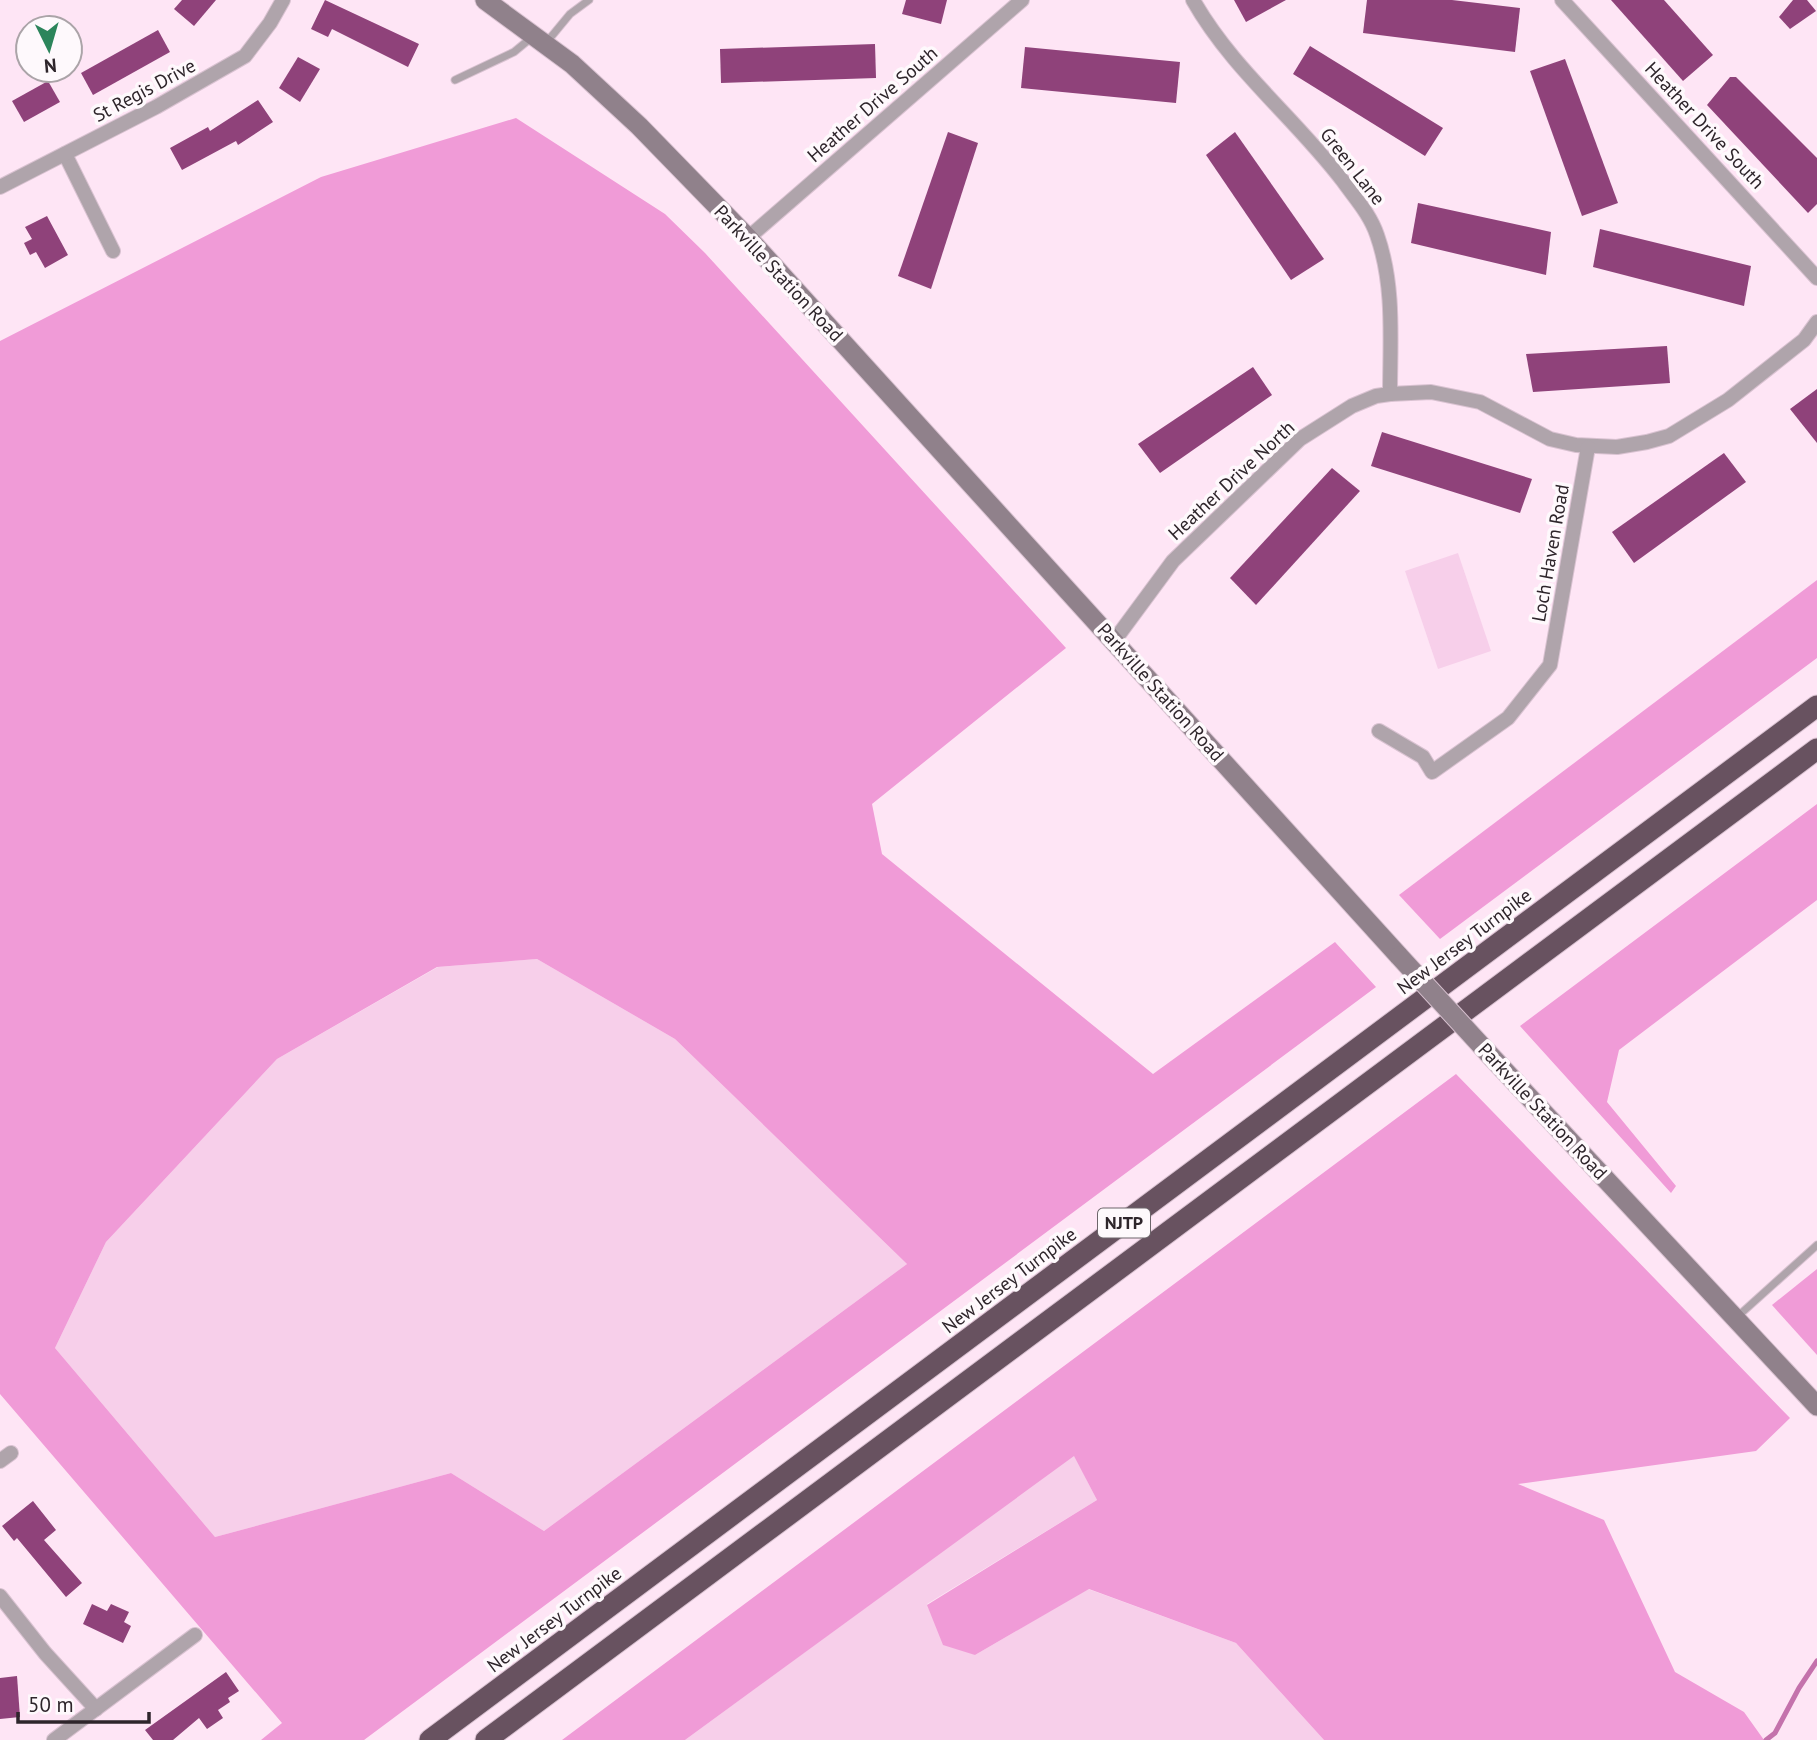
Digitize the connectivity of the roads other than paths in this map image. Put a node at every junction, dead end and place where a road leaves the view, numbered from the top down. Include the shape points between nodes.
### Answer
1 (283, 0) edge
2 (485, 0) edge
3 (589, 0) edge
4 (1022, 0) edge
5 (1193, 0) edge
6 (1562, 0) edge
7 (540, 39) junction
8 (455, 80) dead end
9 (65, 154) junction
10 (0, 187) edge
11 (748, 239) junction
12 (113, 251) dead end
13 (1817, 278) edge
14 (1817, 322) edge
15 (1390, 394) junction
16 (1588, 447) junction
17 (1114, 641) junction
18 (1817, 706) edge
19 (1379, 731) dead end
20 (1817, 749) edge
21 (1817, 1245) edge
22 (1736, 1318) junction
23 (1817, 1406) edge
24 (0, 1596) edge
25 (195, 1635) dead end
26 (96, 1709) junction
27 (54, 1740) edge
28 (430, 1740) edge
29 (486, 1740) edge

1 - 9 street, St Regis Drive via 245,56
2 - 7 main road, Parkville Station Road
3 - 7 lane
4 - 11 street, Heather Drive South
5 - 15 street, Green Lane via 1214,35 1321,153 1369,217 1390,294
6 - 13 street, Heather Drive South
7 - 8 lane
7 - 11 main road, Parkville Station Road via 639,126
9 - 10 street, St Regis Drive
9 - 12 street
11 - 17 main road, Parkville Station Road
14 - 16 street, Heather Drive North via 1804,340 1769,369 1669,436 1617,447
15 - 16 street, Heather Drive North via 1431,392 1468,398 1550,439
15 - 17 street, Heather Drive North via 1352,406 1300,439 1173,561
16 - 19 street, Loch Haven Road via 1550,665 1508,718 1432,772 1423,757
17 - 22 main road, Parkville Station Road, bridge
18 - 28 highway, New Jersey Turnpike / NJTP
20 - 29 highway, NJTP
21 - 22 lane
22 - 23 main road, Parkville Station Road
24 - 26 street
25 - 26 street
26 - 27 street

